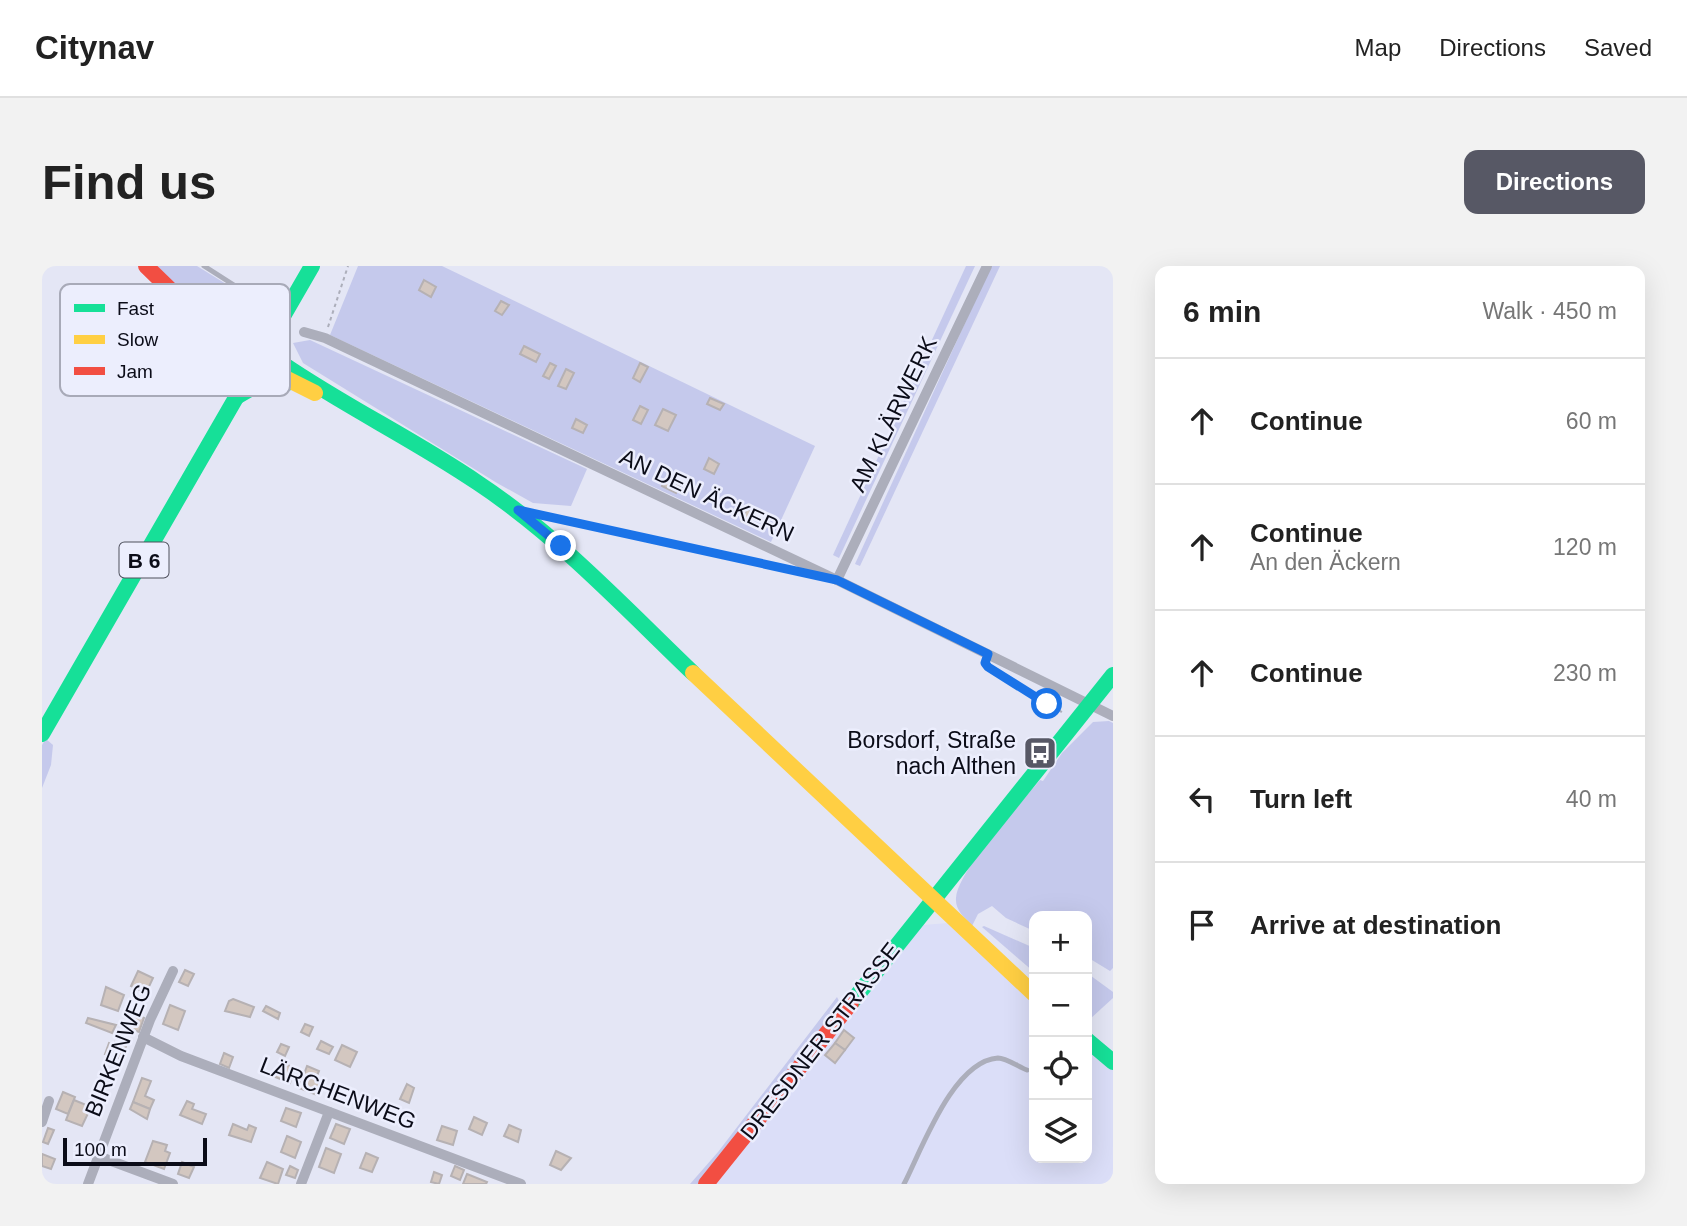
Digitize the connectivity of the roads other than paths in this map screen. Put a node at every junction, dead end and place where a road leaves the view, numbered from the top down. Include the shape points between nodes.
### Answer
1 (146, 266) edge
2 (204, 266) edge
3 (312, 266) edge
4 (987, 266) edge
5 (164, 284) edge
6 (232, 284) edge
7 (290, 304) edge
8 (304, 332) dead end
9 (290, 374) edge
10 (290, 384) edge
11 (236, 397) edge
12 (334, 399) junction
13 (837, 580) junction
14 (1113, 675) edge
15 (1090, 704) junction
16 (1113, 716) edge
17 (42, 734) edge
18 (933, 898) junction
19 (173, 971) dead end
20 (1029, 989) edge
21 (143, 1037) junction
22 (1092, 1039) edge
23 (1113, 1062) edge
24 (1027, 1070) dead end
25 (49, 1101) dead end
26 (329, 1112) junction
27 (42, 1122) edge
28 (98, 1156) junction
29 (88, 1184) edge
30 (173, 1184) edge
31 (301, 1184) edge
32 (521, 1184) edge
33 (706, 1184) edge
34 (904, 1184) edge

1 - 5 main road
2 - 6 lane
3 - 7 main road, B 6
4 - 13 street, AM KLÄRWERK
8 - 13 street, AN DEN ÄCKERN
9 - 12 main road
10 - 12 main road
11 - 17 main road, B 6
12 - 18 main road via 477,482 540,528
13 - 15 street, AN DEN ÄCKERN
14 - 15 main road, DRESDNER STRASSE
15 - 16 street, AN DEN ÄCKERN
15 - 18 main road, DRESDNER STRASSE
18 - 20 main road
18 - 33 main road, DRESDNER STRASSE
19 - 21 street, BIRKENWEG
21 - 26 street, LÄRCHENWEG
21 - 28 street, BIRKENWEG
22 - 23 main road
24 - 34 lane via 1000,1058 963,1075
25 - 27 street
26 - 31 street
26 - 32 street, LÄRCHENWEG
28 - 29 street, BIRKENWEG
28 - 30 street

